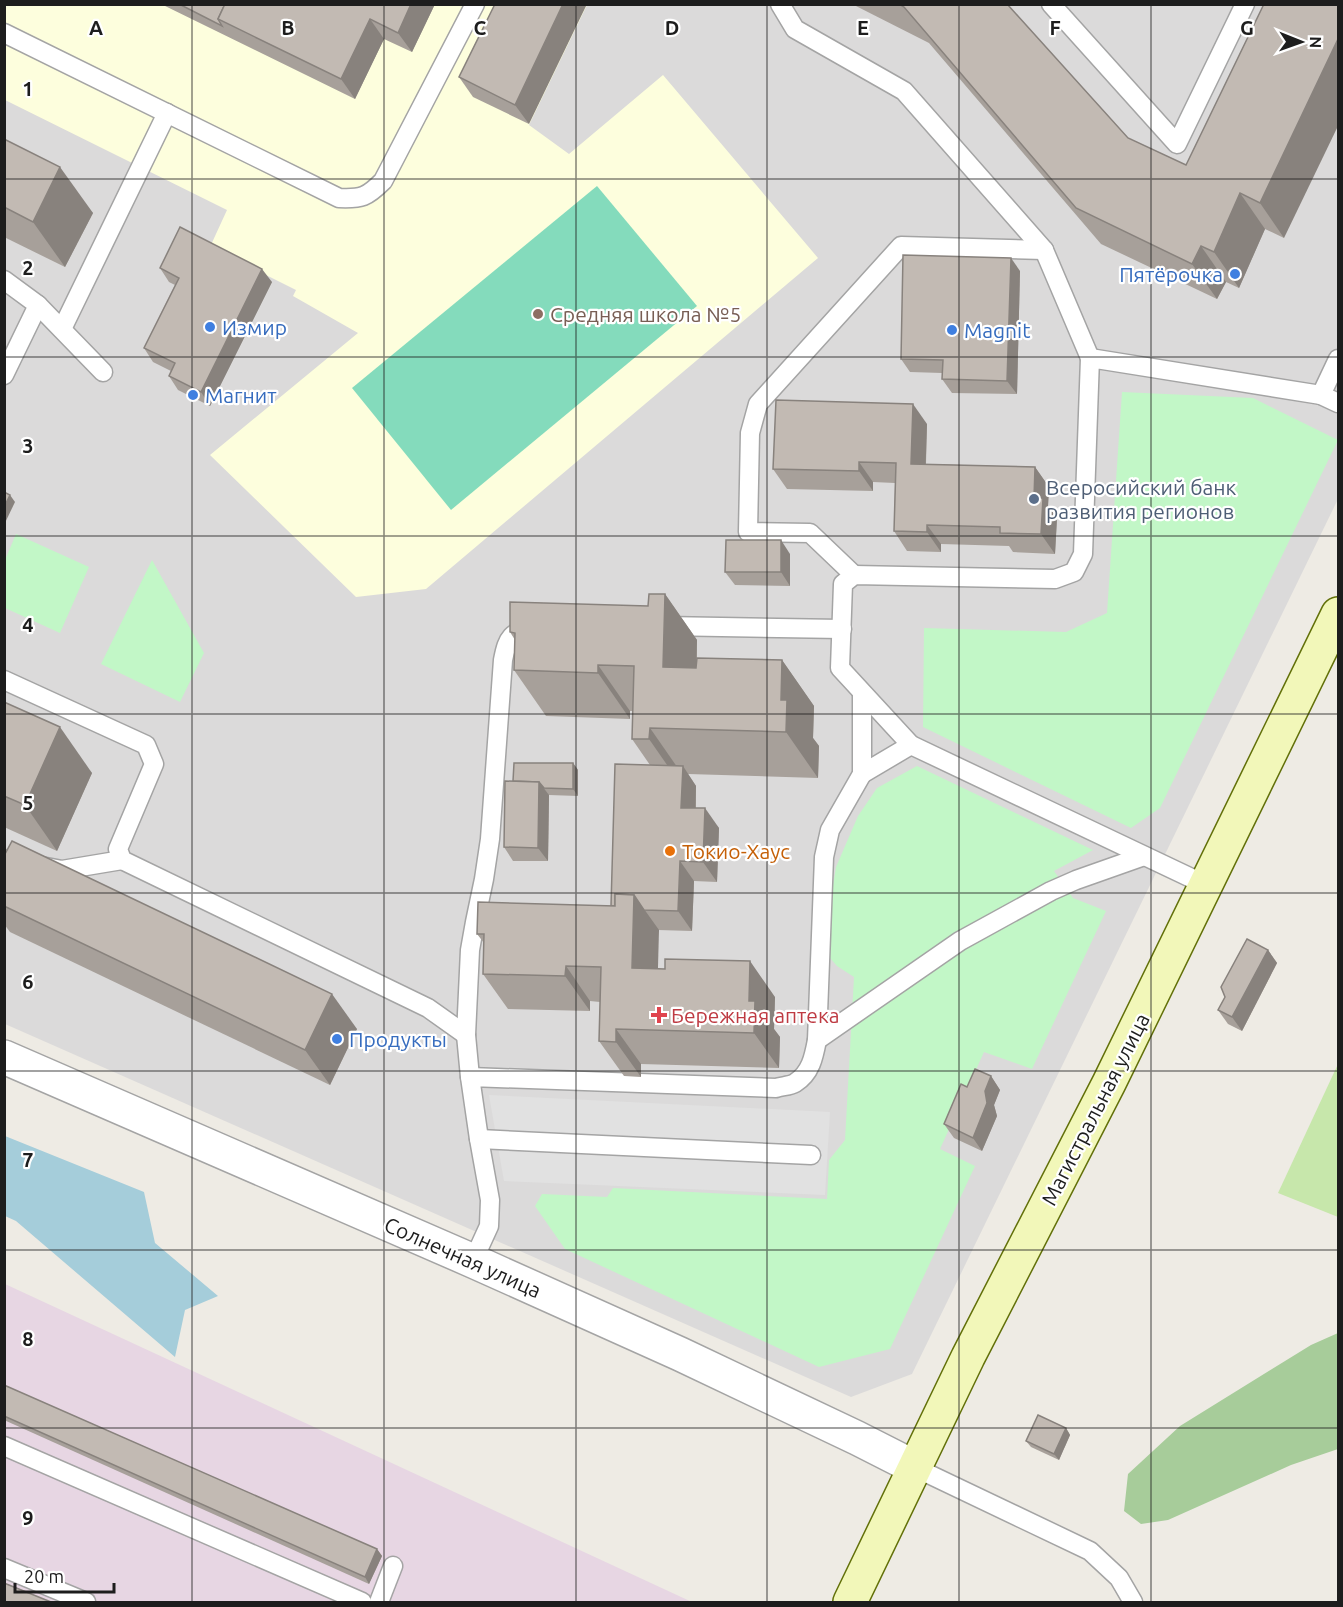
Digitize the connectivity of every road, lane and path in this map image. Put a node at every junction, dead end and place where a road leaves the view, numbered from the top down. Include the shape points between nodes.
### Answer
1 (475, 4) edge
2 (780, 4) edge
3 (1051, 4) edge
4 (1245, 4) edge
5 (4, 33) edge
6 (167, 113) junction
7 (1044, 250) junction
8 (4, 280) edge
9 (38, 305) junction
10 (62, 329) junction
11 (1090, 358) junction
12 (1338, 359) edge
13 (103, 372) dead end
14 (4, 375) edge
15 (1321, 395) junction
16 (1338, 403) edge
17 (854, 574) junction
18 (1338, 614) edge
19 (551, 625) edge
20 (644, 626) edge
21 (842, 629) junction
22 (4, 680) edge
23 (862, 694) junction
24 (911, 746) junction
25 (862, 774) junction
26 (1144, 856) junction
27 (4, 859) edge
28 (122, 860) junction
29 (1206, 885) junction
30 (466, 1035) junction
31 (817, 1040) junction
32 (4, 1057) edge
33 (470, 1077) junction
34 (479, 1139) junction
35 (811, 1155) dead end
36 (473, 1261) junction
37 (4, 1446) edge
38 (916, 1468) junction
39 (393, 1566) dead end
40 (4, 1568) edge
41 (86, 1602) edge
42 (362, 1602) edge
43 (379, 1602) edge
44 (850, 1602) edge
45 (1133, 1602) edge

1 - 6 lane via 383,181 370,194 339,198
2 - 7 lane via 795,29 904,91
3 - 4 lane via 1177,144
5 - 6 lane
6 - 10 lane
7 - 11 lane
7 - 17 lane via 901,246 758,404 750,433 748,532 810,533
8 - 9 lane
9 - 10 lane
9 - 14 lane
10 - 13 lane
11 - 15 lane
11 - 17 lane via 1083,555 1074,572 1055,579
12 - 15 lane
15 - 16 lane
17 - 21 lane via 843,584
18 - 29 main road, Магистральная улица
19 - 30 lane via 535,625 516,632 505,651 490,839 471,950
20 - 21 lane
21 - 23 lane via 840,668
22 - 28 lane via 146,744 154,764 118,849
23 - 24 lane
23 - 25 lane
24 - 25 lane
24 - 26 lane
25 - 31 lane via 830,830 824,857
26 - 29 lane
26 - 31 lane via 1051,891 960,940
27 - 28 lane via 62,870
28 - 30 lane via 428,1008
29 - 38 main road, Магистральная улица
30 - 33 lane
31 - 33 lane via 814,1059 806,1072 794,1083 776,1088
32 - 36 street, Солнечная улица
33 - 34 lane
34 - 35 lane
34 - 36 lane via 490,1200 489,1226
36 - 38 street, Солнечная улица via 680,1354
37 - 42 lane
38 - 44 main road, Магистральная улица
38 - 45 lane via 1090,1551 1119,1578
39 - 43 lane
40 - 41 lane

